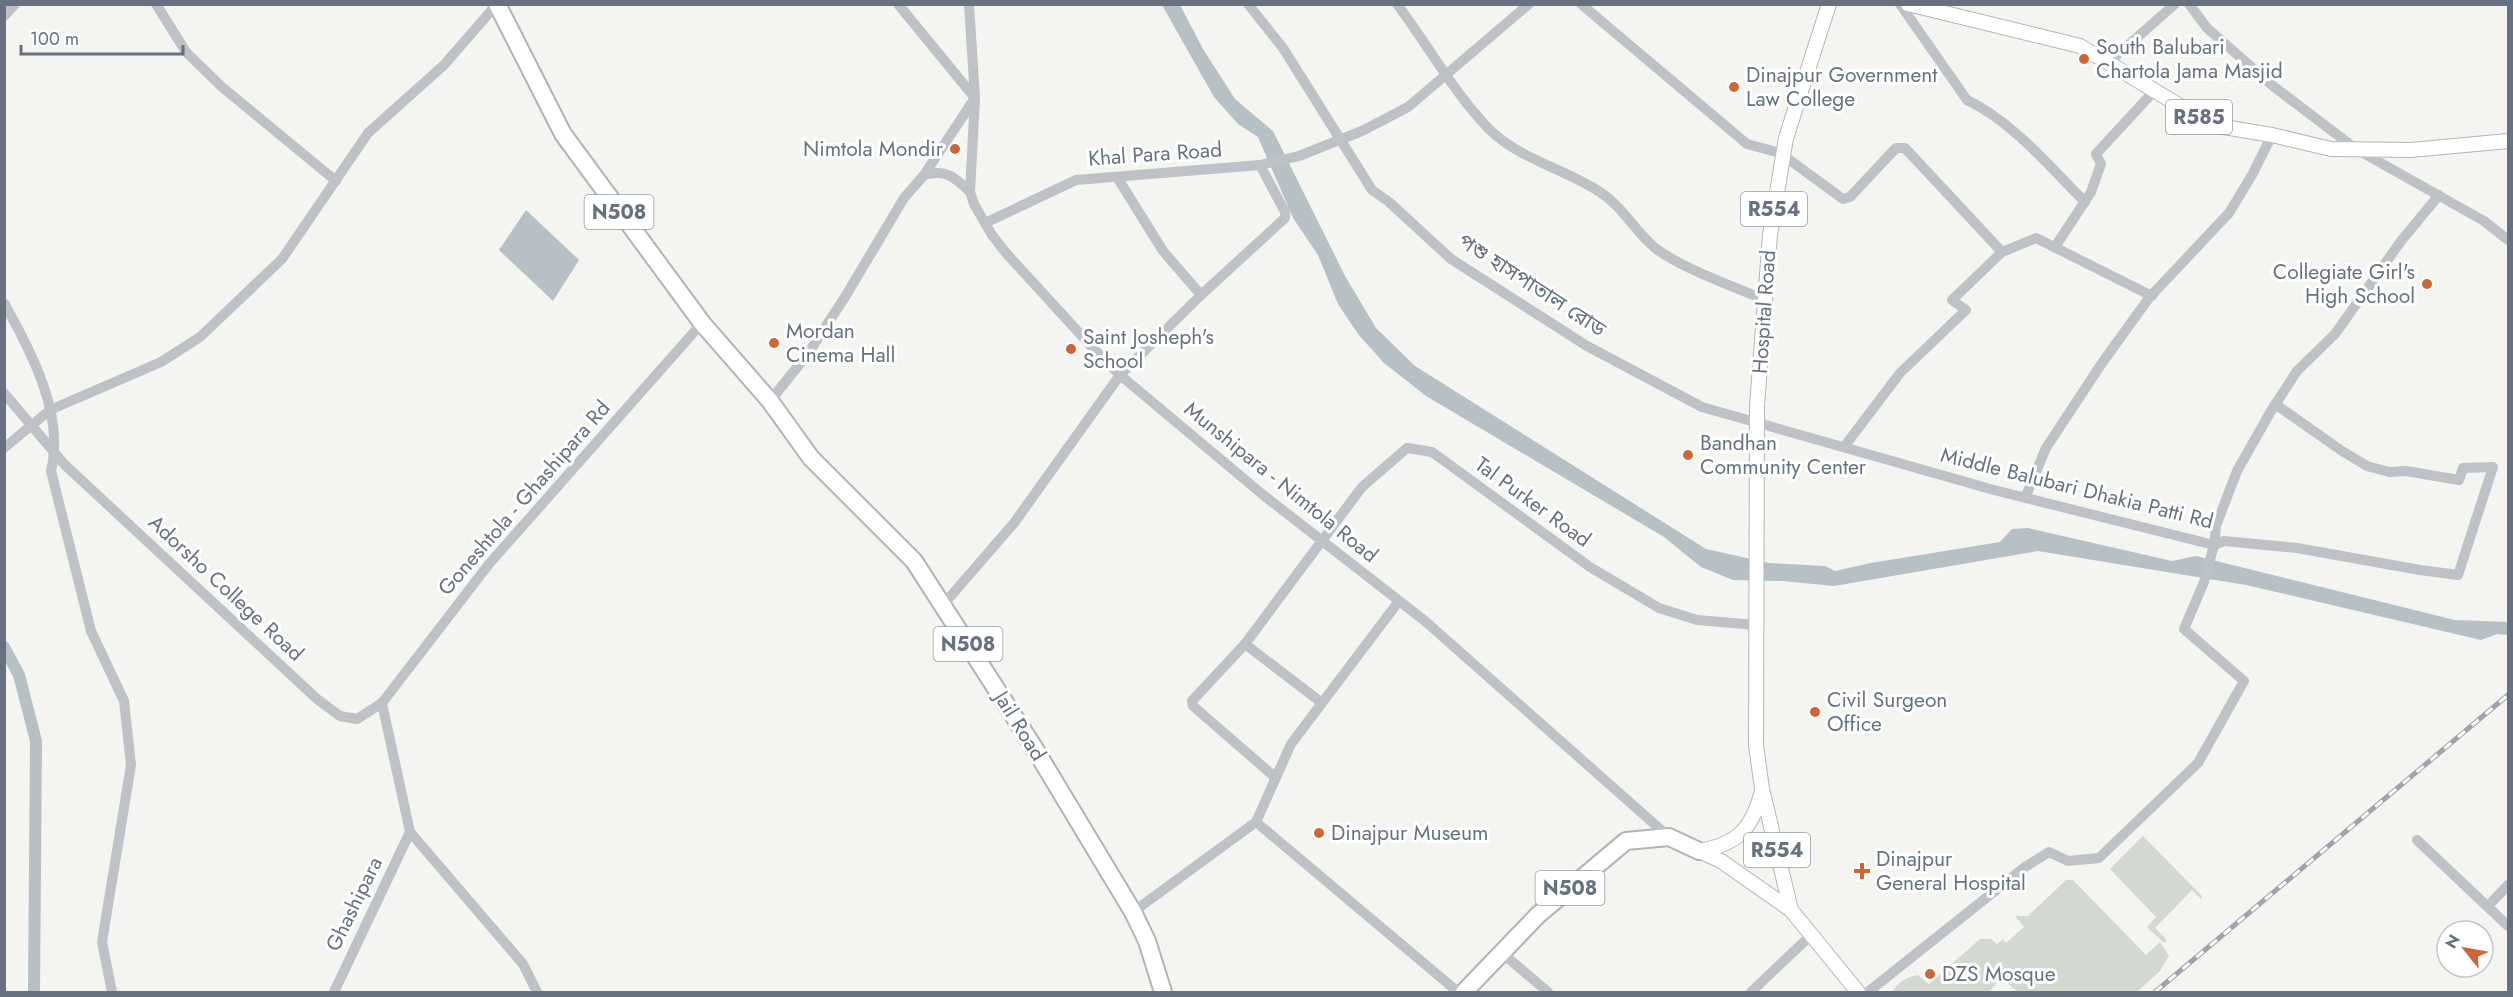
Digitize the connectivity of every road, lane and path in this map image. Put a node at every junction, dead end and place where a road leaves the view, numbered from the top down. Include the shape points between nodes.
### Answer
1 (15, 4) edge
2 (156, 4) edge
3 (497, 4) edge
4 (898, 4) edge
5 (969, 4) edge
6 (1248, 4) edge
7 (1397, 4) edge
8 (1529, 4) edge
9 (1581, 4) edge
10 (1829, 4) edge
11 (1900, 4) edge
12 (1908, 4) edge
13 (2175, 4) edge
14 (2189, 4) edge
15 (4, 16) edge
16 (2109, 62) junction
17 (1446, 75) junction
18 (2155, 90) junction
19 (975, 98) junction
20 (2272, 135) junction
21 (1342, 139) junction
22 (2508, 141) edge
23 (2356, 149) junction
24 (1782, 154) junction
25 (1263, 164) junction
26 (924, 175) junction
27 (1117, 177) junction
28 (336, 181) junction
29 (970, 192) junction
30 (2439, 195) junction
31 (2085, 202) junction
32 (985, 223) junction
33 (2508, 240) edge
34 (2055, 247) junction
35 (2002, 252) junction
36 (1201, 295) junction
37 (2152, 296) junction
38 (1765, 300) junction
39 (4, 303) edge
40 (702, 323) junction
41 (1120, 375) junction
42 (4, 393) edge
43 (770, 401) junction
44 (2275, 404) junction
45 (50, 410) junction
46 (1757, 422) junction
47 (33, 424) junction
48 (1844, 447) junction
49 (4, 448) edge
50 (56, 451) junction
51 (2025, 498) junction
52 (1322, 542) junction
53 (2214, 545) junction
54 (1399, 601) junction
55 (944, 605) junction
56 (1756, 625) junction
57 (1245, 644) junction
58 (1322, 703) junction
59 (382, 704) junction
60 (1276, 778) junction
61 (1762, 789) junction
62 (1256, 822) junction
63 (410, 832) junction
64 (1669, 837) junction
65 (2417, 840) dead end
66 (1699, 850) junction
67 (2508, 885) edge
68 (2488, 906) junction
69 (1791, 910) junction
70 (1133, 912) junction
71 (2508, 926) edge
72 (1811, 935) junction
73 (1502, 953) junction
74 (112, 993) edge
75 (334, 993) edge
76 (537, 993) edge
77 (1163, 993) edge
78 (1458, 993) edge
79 (1464, 993) edge
80 (1548, 993) edge
81 (1751, 993) edge
82 (1858, 993) edge
83 (1868, 993) edge

1 - 15 street
2 - 28 street via 193,59
3 - 28 street via 444,65 368,133
3 - 40 highway, N508 via 563,135
4 - 19 street
5 - 19 street, Munshipara - Nimtola Road
6 - 21 street, পশু হাসপাতাল রোড via 1283,48
7 - 17 street
8 - 17 street, Khal Para Road
9 - 24 street via 1747,144
10 - 24 main road, Hospital Road / R554
11 - 31 street via 1967,100 1981,106 2025,143
12 - 16 main road, R585 via 2048,36 2080,46
13 - 16 street
14 - 23 street via 2207,28 2273,86
16 - 18 main road, R585
17 - 21 street, Khal Para Road via 1408,107
17 - 38 street via 1490,129 1516,150 1602,193 1654,247 1677,261
18 - 20 main road, R585 via 2211,125
18 - 31 street via 2096,154 2101,164
19 - 26 street
19 - 29 street, Munshipara - Nimtola Road
20 - 23 main road, R585 via 2331,149
20 - 37 street via 2229,213
21 - 25 street, Khal Para Road via 1299,156
21 - 46 street, পশু হাসপাতাল রোড via 1372,190 1427,234 1451,259 1587,346 1702,407
22 - 23 main road, R585 via 2411,150
23 - 30 street
24 - 35 street via 1843,199 1850,197 1896,147 1905,148
24 - 38 main road, Hospital Road / R554
25 - 27 street, Khal Para Road
25 - 36 street via 1285,218
26 - 29 street via 945,172
26 - 43 street via 904,198 813,345
27 - 32 street, Khal Para Road via 1076,180
27 - 36 street via 1163,251
28 - 45 street via 282,259 200,337 161,362
29 - 32 street, Munshipara - Nimtola Road
30 - 33 street
30 - 44 street via 2335,334 2297,371
31 - 34 street
32 - 41 street, Munshipara - Nimtola Road via 1022,273
34 - 35 street via 2036,238
34 - 37 street
35 - 48 street via 1952,300 1966,310 1900,373
36 - 41 street
37 - 51 street via 2046,448
38 - 46 main road, Hospital Road / R554
39 - 45 street via 24,339
40 - 43 highway, N508
40 - 59 street, Goneshtola - Ghashipara Rd via 489,564
41 - 52 street, Munshipara - Nimtola Road
41 - 55 street via 1014,523
42 - 47 street, Adorsho College Road
43 - 55 highway, Jail Road / N508 via 811,458 914,561
44 - 53 street via 2238,471 2216,526
44 - 53 street, Middle Balubari Dhakia Patti Rd via 2342,451 2390,472 2459,480 2463,468 2493,467 2458,574 2297,548 2224,541
45 - 47 street
45 - 50 street
46 - 48 street, Middle Balubari Dhakia Patti Rd
46 - 56 main road, Hospital Road / R554
47 - 49 street
47 - 50 street, Adorsho College Road
48 - 51 street, Middle Balubari Dhakia Patti Rd
50 - 59 street, Adorsho College Road via 65,465 317,699 340,716 357,719
50 - 74 street via 51,471 91,631 124,701 130,754 102,942
51 - 53 street, Middle Balubari Dhakia Patti Rd
52 - 54 street, Munshipara - Nimtola Road
52 - 56 street, Tal Purker Road via 1362,487 1407,448 1432,452 1590,567 1659,608 1697,620
52 - 57 street
53 - 83 street via 2204,582 2184,629 2244,681 2198,763 2099,858 2068,861 2049,852
54 - 58 street
54 - 64 street, Munshipara - Nimtola Road
55 - 70 highway, Jail Road / N508
56 - 61 main road, R554 via 1756,745
57 - 58 street
57 - 60 street via 1192,704
58 - 60 street via 1291,744
59 - 63 street
60 - 62 street
61 - 66 main road, R554 via 1753,819 1741,833 1718,848
61 - 69 main road, R554
62 - 70 street
62 - 78 street
63 - 75 street, Ghashipara
63 - 76 street via 523,964
64 - 66 highway, N508
64 - 73 highway, N508 via 1626,841 1538,915
65 - 68 street
66 - 69 main road
67 - 68 street
68 - 71 street
69 - 72 main road
70 - 77 highway, Jail Road / N508
72 - 81 street
72 - 82 main road
73 - 79 highway, N508
73 - 80 street

